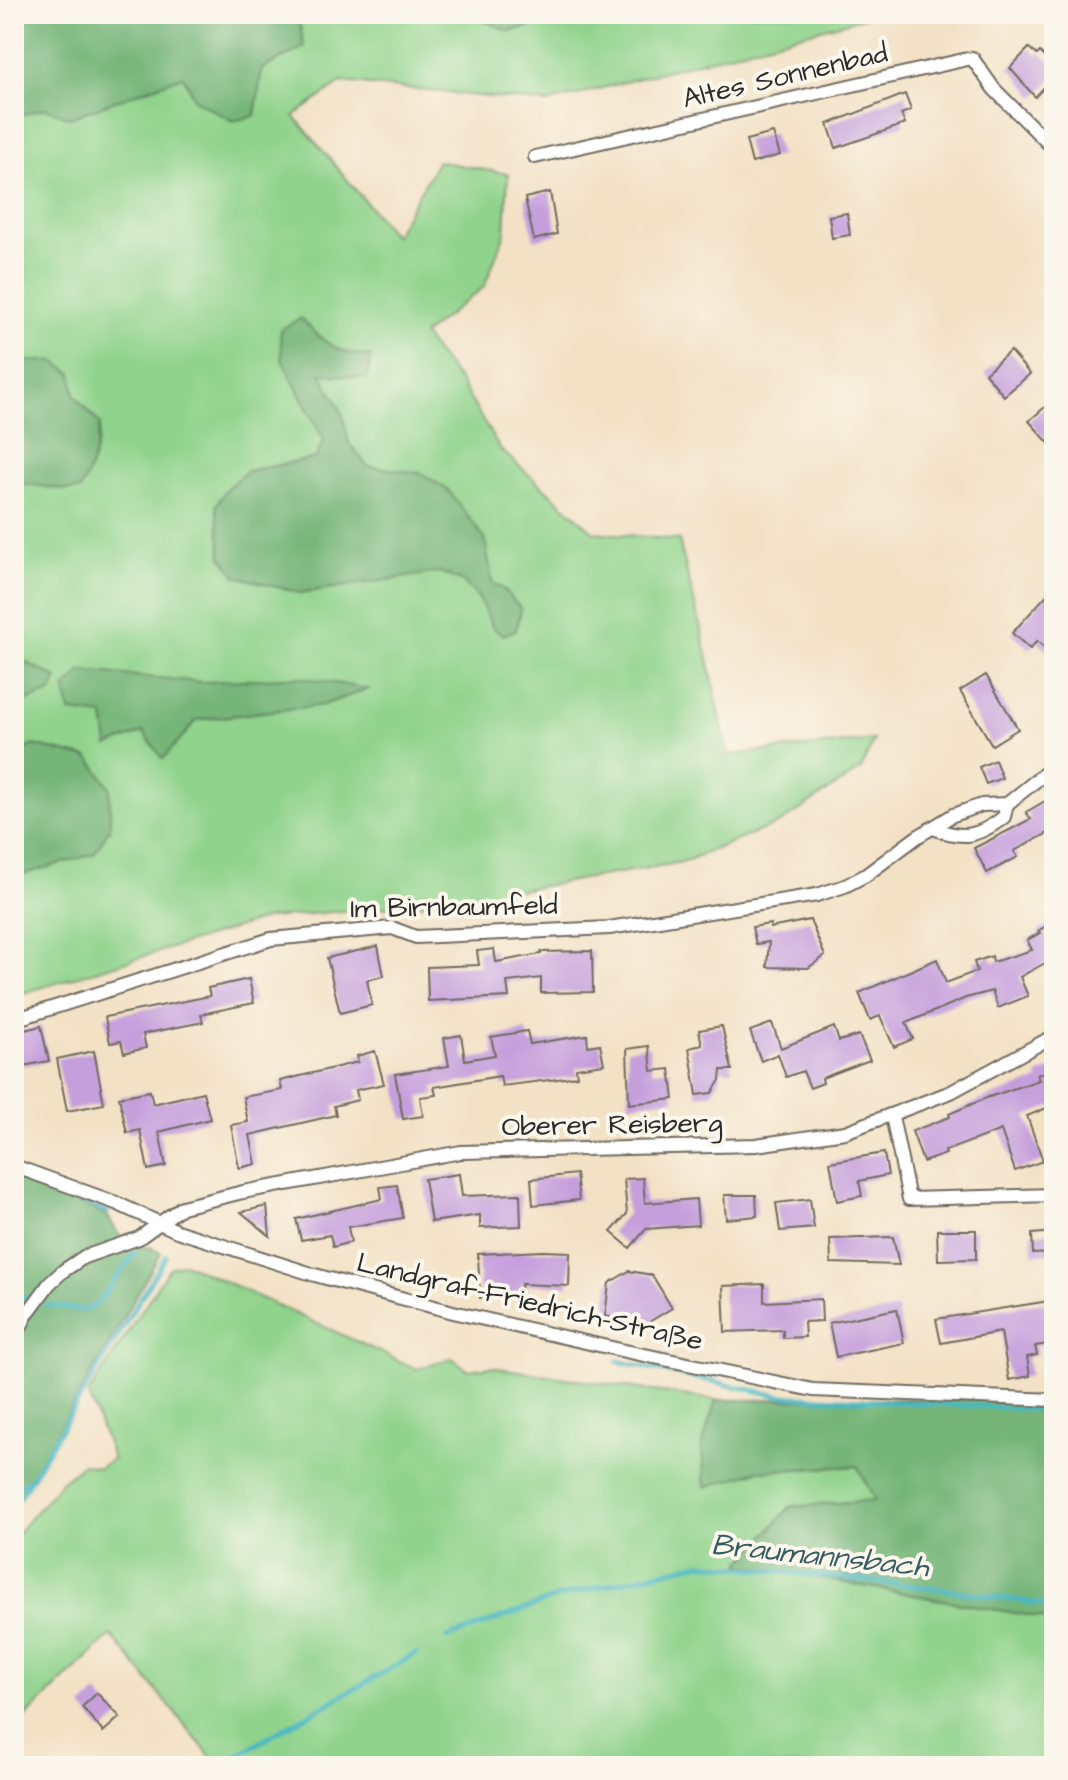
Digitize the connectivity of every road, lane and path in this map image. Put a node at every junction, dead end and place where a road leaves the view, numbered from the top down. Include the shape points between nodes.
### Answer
1 (1054, 149) edge
2 (535, 157) dead end
3 (1054, 766) edge
4 (1007, 804) junction
5 (933, 828) junction
6 (14, 1020) edge
7 (1054, 1036) edge
8 (892, 1116) junction
9 (14, 1166) edge
10 (1054, 1195) edge
11 (159, 1223) junction
12 (14, 1340) edge
13 (1054, 1400) edge

1 - 2 street, Altes Sonnenbad via 994,89 972,58
3 - 4 street
4 - 5 street, Im Birnbaumfeld via 971,809
4 - 5 street via 1004,817 966,837
5 - 6 street, Im Birnbaumfeld via 866,875 817,895 609,928 416,937 392,928 271,939
7 - 8 street, Oberer Reisberg via 951,1092
8 - 10 street via 909,1199
8 - 11 street, Oberer Reisberg via 845,1132 756,1145 461,1152 419,1158 182,1207
9 - 11 street, Landgraf-Friedrich-Straße
11 - 12 street, Oberer Reisberg via 139,1238 84,1257 63,1271 27,1314
11 - 13 street, Landgraf-Friedrich-Straße via 315,1275 453,1312 813,1390

